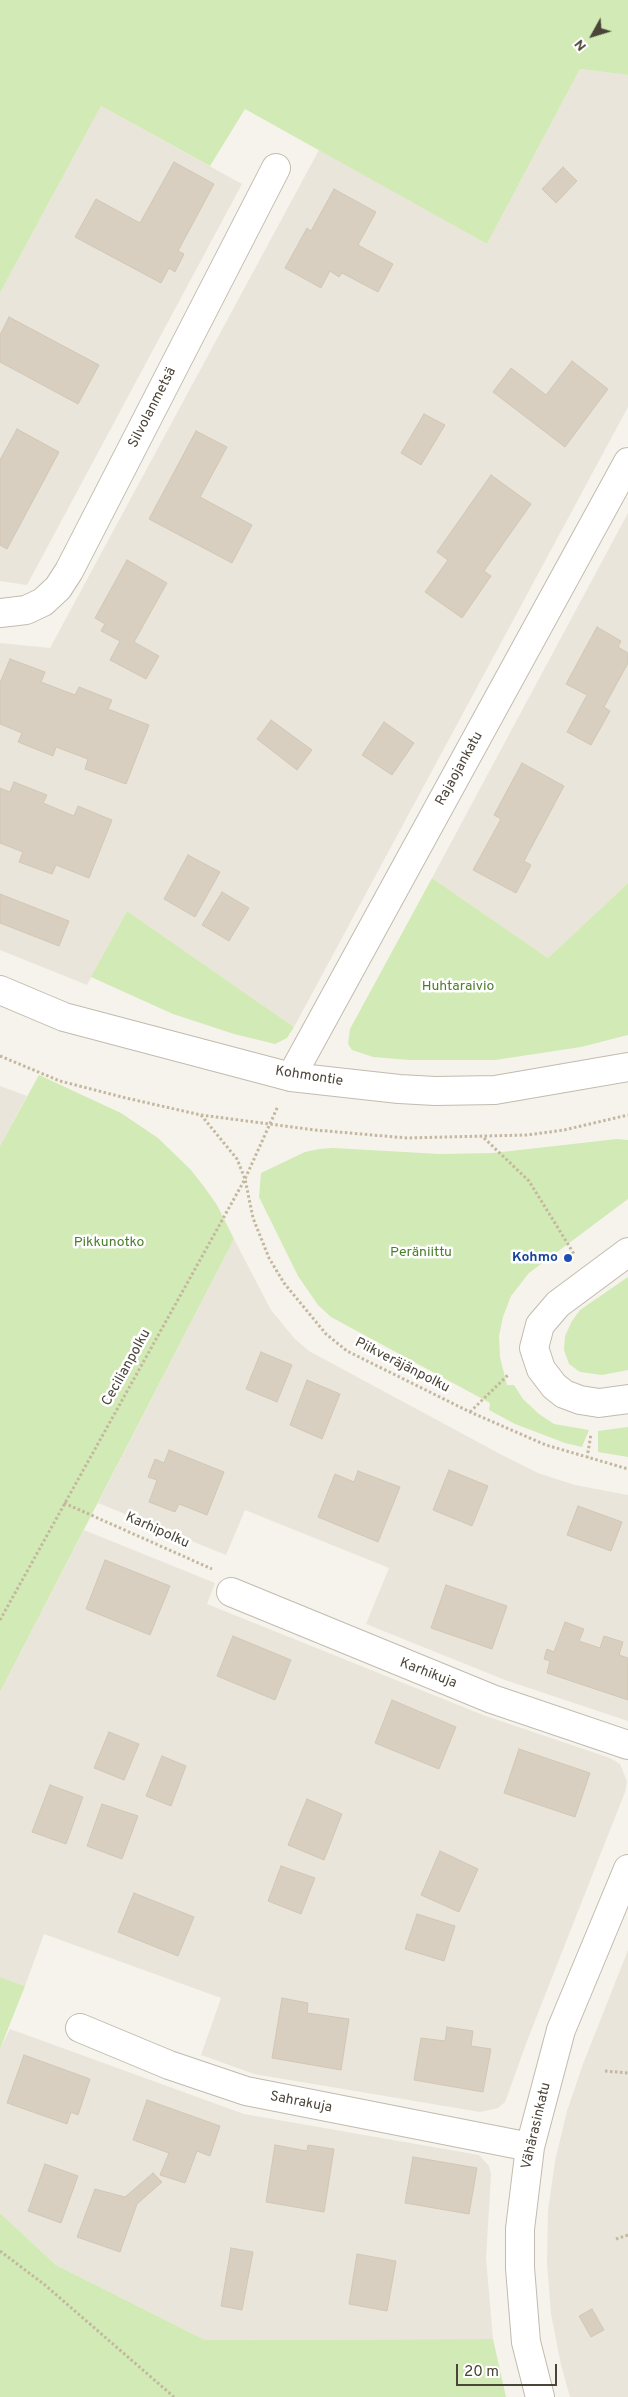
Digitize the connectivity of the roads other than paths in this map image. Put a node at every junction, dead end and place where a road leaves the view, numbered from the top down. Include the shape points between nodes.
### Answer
1 (276, 168) dead end
2 (628, 462) edge
3 (0, 613) edge
4 (0, 990) edge
5 (628, 1067) edge
6 (292, 1077) junction
7 (628, 1252) edge
8 (628, 1399) edge
9 (231, 1592) road end
10 (628, 1745) edge
11 (628, 1868) edge
12 (80, 2028) dead end
13 (530, 2147) junction
14 (540, 2397) edge

1 - 3 street, Silvolanmetsä via 69,571 43,602 26,610
2 - 6 street, Rajaojankatu
4 - 6 street, Kohmontie via 64,1017
5 - 6 street, Kohmontie via 495,1090 399,1089
7 - 8 street via 558,1304 540,1325 534,1348 541,1369 564,1394 599,1403
9 - 10 street, Karhikuja via 492,1699
11 - 13 street, Vähärasinkatu via 561,2030
12 - 13 street, Sahrakuja via 177,2068 246,2091
13 - 14 street, Vähärasinkatu via 520,2229 520,2268 526,2342

